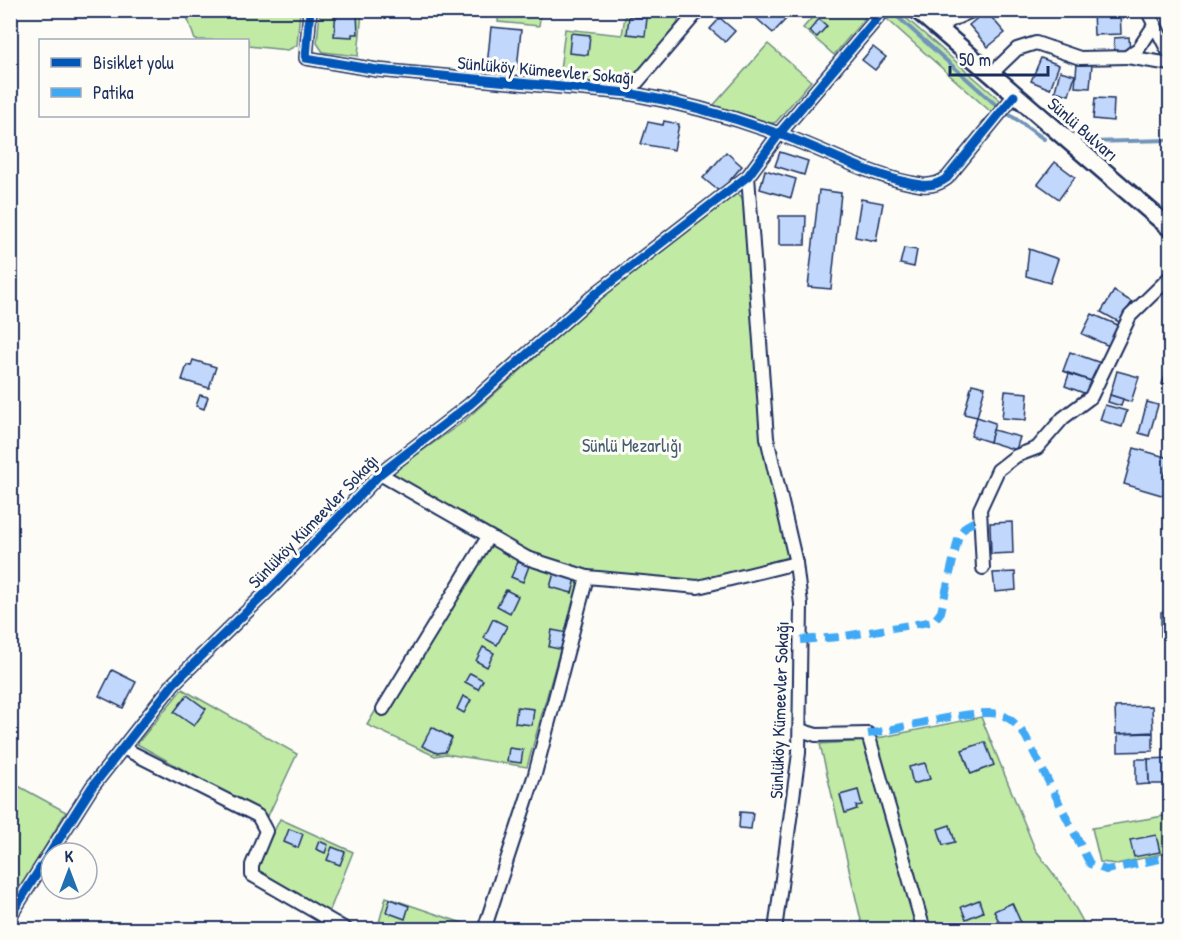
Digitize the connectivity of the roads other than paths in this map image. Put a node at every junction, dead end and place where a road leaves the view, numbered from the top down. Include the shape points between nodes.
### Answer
1 (310, 10) edge
2 (884, 10) edge
3 (917, 10) edge
4 (974, 10) edge
5 (1147, 10) edge
6 (691, 13) edge
7 (936, 27) junction
8 (1154, 27) junction
9 (1170, 55) edge
10 (1127, 57) junction
11 (1170, 64) edge
12 (990, 75) junction
13 (628, 93) junction
14 (1014, 96) junction
15 (779, 134) junction
16 (748, 176) junction
17 (1170, 228) edge
18 (1170, 277) edge
19 (380, 474) junction
20 (488, 537) junction
21 (795, 563) junction
22 (983, 568) dead end
23 (587, 578) junction
24 (384, 709) dead end
25 (800, 730) junction
26 (123, 748) junction
27 (10, 916) edge
28 (347, 930) edge
29 (484, 930) edge
30 (775, 930) edge
31 (924, 930) edge

1 - 13 street, Sünlüköy Kümeevler Sokağı via 306,58 377,70
2 - 15 street, Sünlüköy Kümeevler Sokağı
3 - 7 main road, Sünlü Bulvarı
4 - 7 street
5 - 8 street
6 - 13 street, Sünlüköy Kümeevler Sokağı
7 - 12 main road, Sünlü Bulvarı
8 - 9 street
8 - 10 street
10 - 11 street
10 - 12 street via 1080,58 1036,43 1017,49
12 - 14 main road, Sünlü Bulvarı
13 - 15 street, Sünlüköy Kümeevler Sokağı via 693,107
14 - 15 street, Sünlüköy Kümeevler Sokağı via 956,169 932,185 885,176
14 - 17 main road, Sünlü Bulvarı
15 - 16 street, Sünlüköy Kümeevler Sokağı
16 - 19 street, Sünlüköy Kümeevler Sokağı via 622,272 469,405
16 - 21 street, Sünlüköy Kümeevler Sokağı via 768,438
18 - 22 street via 1130,316 1091,397 1063,418 1037,448 1016,456 998,470 980,509
19 - 20 street, Sünlüköy Kümeevler Sokağı
19 - 26 street, Sünlüköy Kümeevler Sokağı via 174,683
20 - 23 street, Sünlüköy Kümeevler Sokağı via 534,561
20 - 24 street
21 - 23 street, Sünlüköy Kümeevler Sokağı via 698,587
21 - 25 street, Sünlüköy Kümeevler Sokağı via 801,604
23 - 29 street via 535,774
25 - 30 street, Sünlüköy Kümeevler Sokağı via 794,808
25 - 31 street via 816,735 868,734
26 - 27 street, Sünlüköy Kümeevler Sokağı via 69,821
26 - 28 street via 258,816 266,831 252,864 252,875

